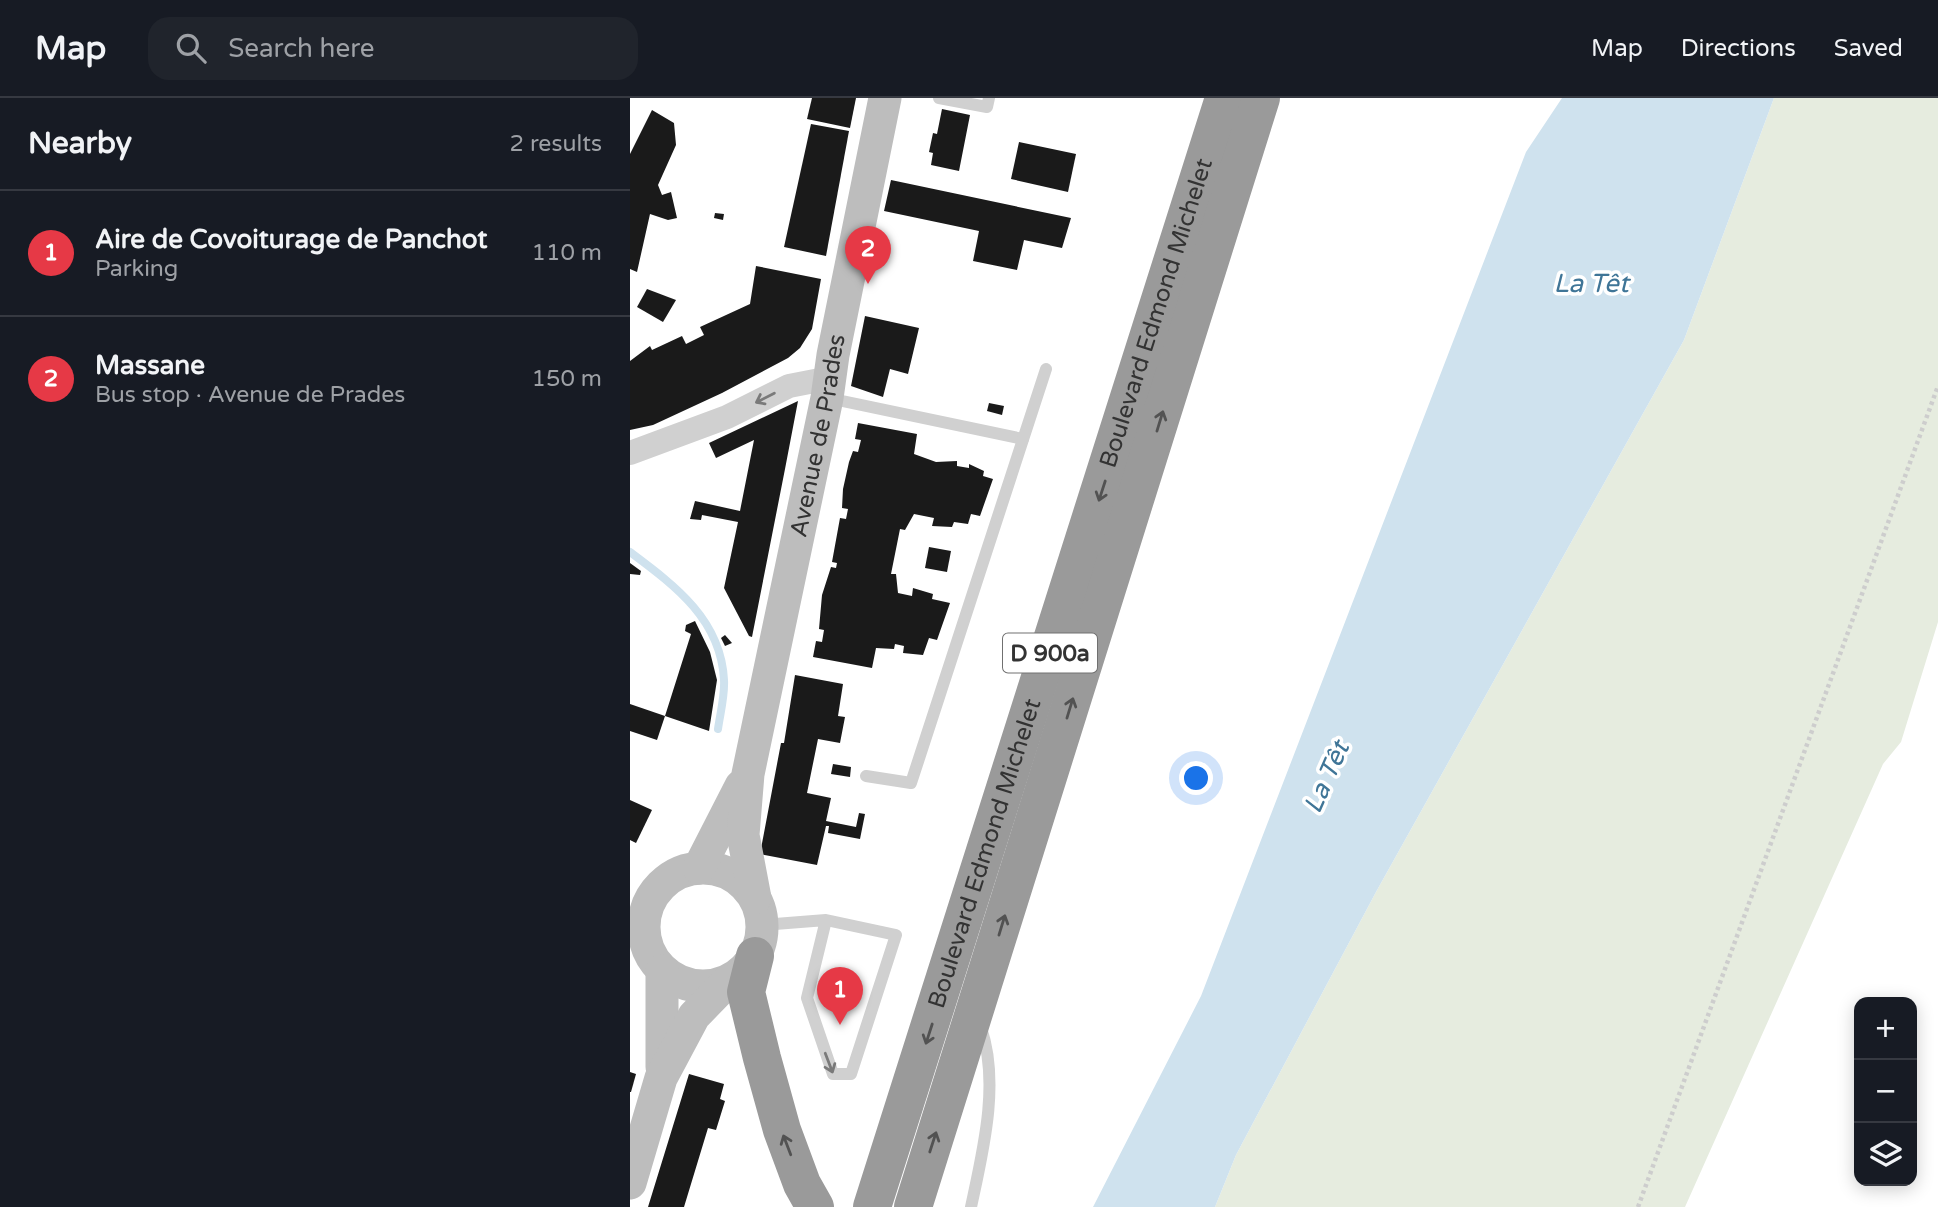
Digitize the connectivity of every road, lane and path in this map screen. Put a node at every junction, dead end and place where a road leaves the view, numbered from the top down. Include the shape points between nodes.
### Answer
1 (884, 98) edge
2 (939, 98) edge
3 (989, 98) edge
4 (1224, 98) edge
5 (1261, 98) edge
6 (1046, 369) dead end
7 (1938, 386) edge
8 (828, 388) junction
9 (1023, 439) junction
10 (630, 453) edge
11 (748, 774) junction
12 (866, 776) dead end
13 (699, 868) junction
14 (638, 906) edge
15 (827, 920) junction
16 (750, 940) junction
17 (662, 971) junction
18 (975, 1010) junction
19 (661, 1078) junction
20 (630, 1183) edge
21 (815, 1207) edge
22 (872, 1207) edge
23 (913, 1207) edge
24 (971, 1207) edge
25 (1638, 1207) edge

1 - 8 main road, Avenue de Prades
2 - 3 lane via 987,107
4 -> 22 highway, Boulevard Edmond Michelet / D 900a
18 -> 5 highway, Boulevard Edmond Michelet / D 900a
6 - 9 lane
7 - 25 path
8 - 9 lane
8 -> 10 street via 789,386 727,417
8 - 11 main road, Avenue de Prades
9 - 12 lane via 911,783
11 - 13 main road, Avenue de Prades
11 - 16 main road, Avenue de Prades via 743,835
13 - 14 main road via 685,870 662,884
13 - 16 main road via 731,875
14 - 17 main road via 645,942
15 -> 15 lane via 807,998 834,1074 851,1074 895,935
15 - 16 lane
16 - 17 main road via 711,987 677,981
16 - 19 main road via 694,1016
21 -> 16 highway via 782,1130 762,1058 747,992
17 - 19 main road
23 -> 18 highway, Boulevard Edmond Michelet / D 900a
18 - 24 lane via 989,1058 989,1080
19 - 20 main road

